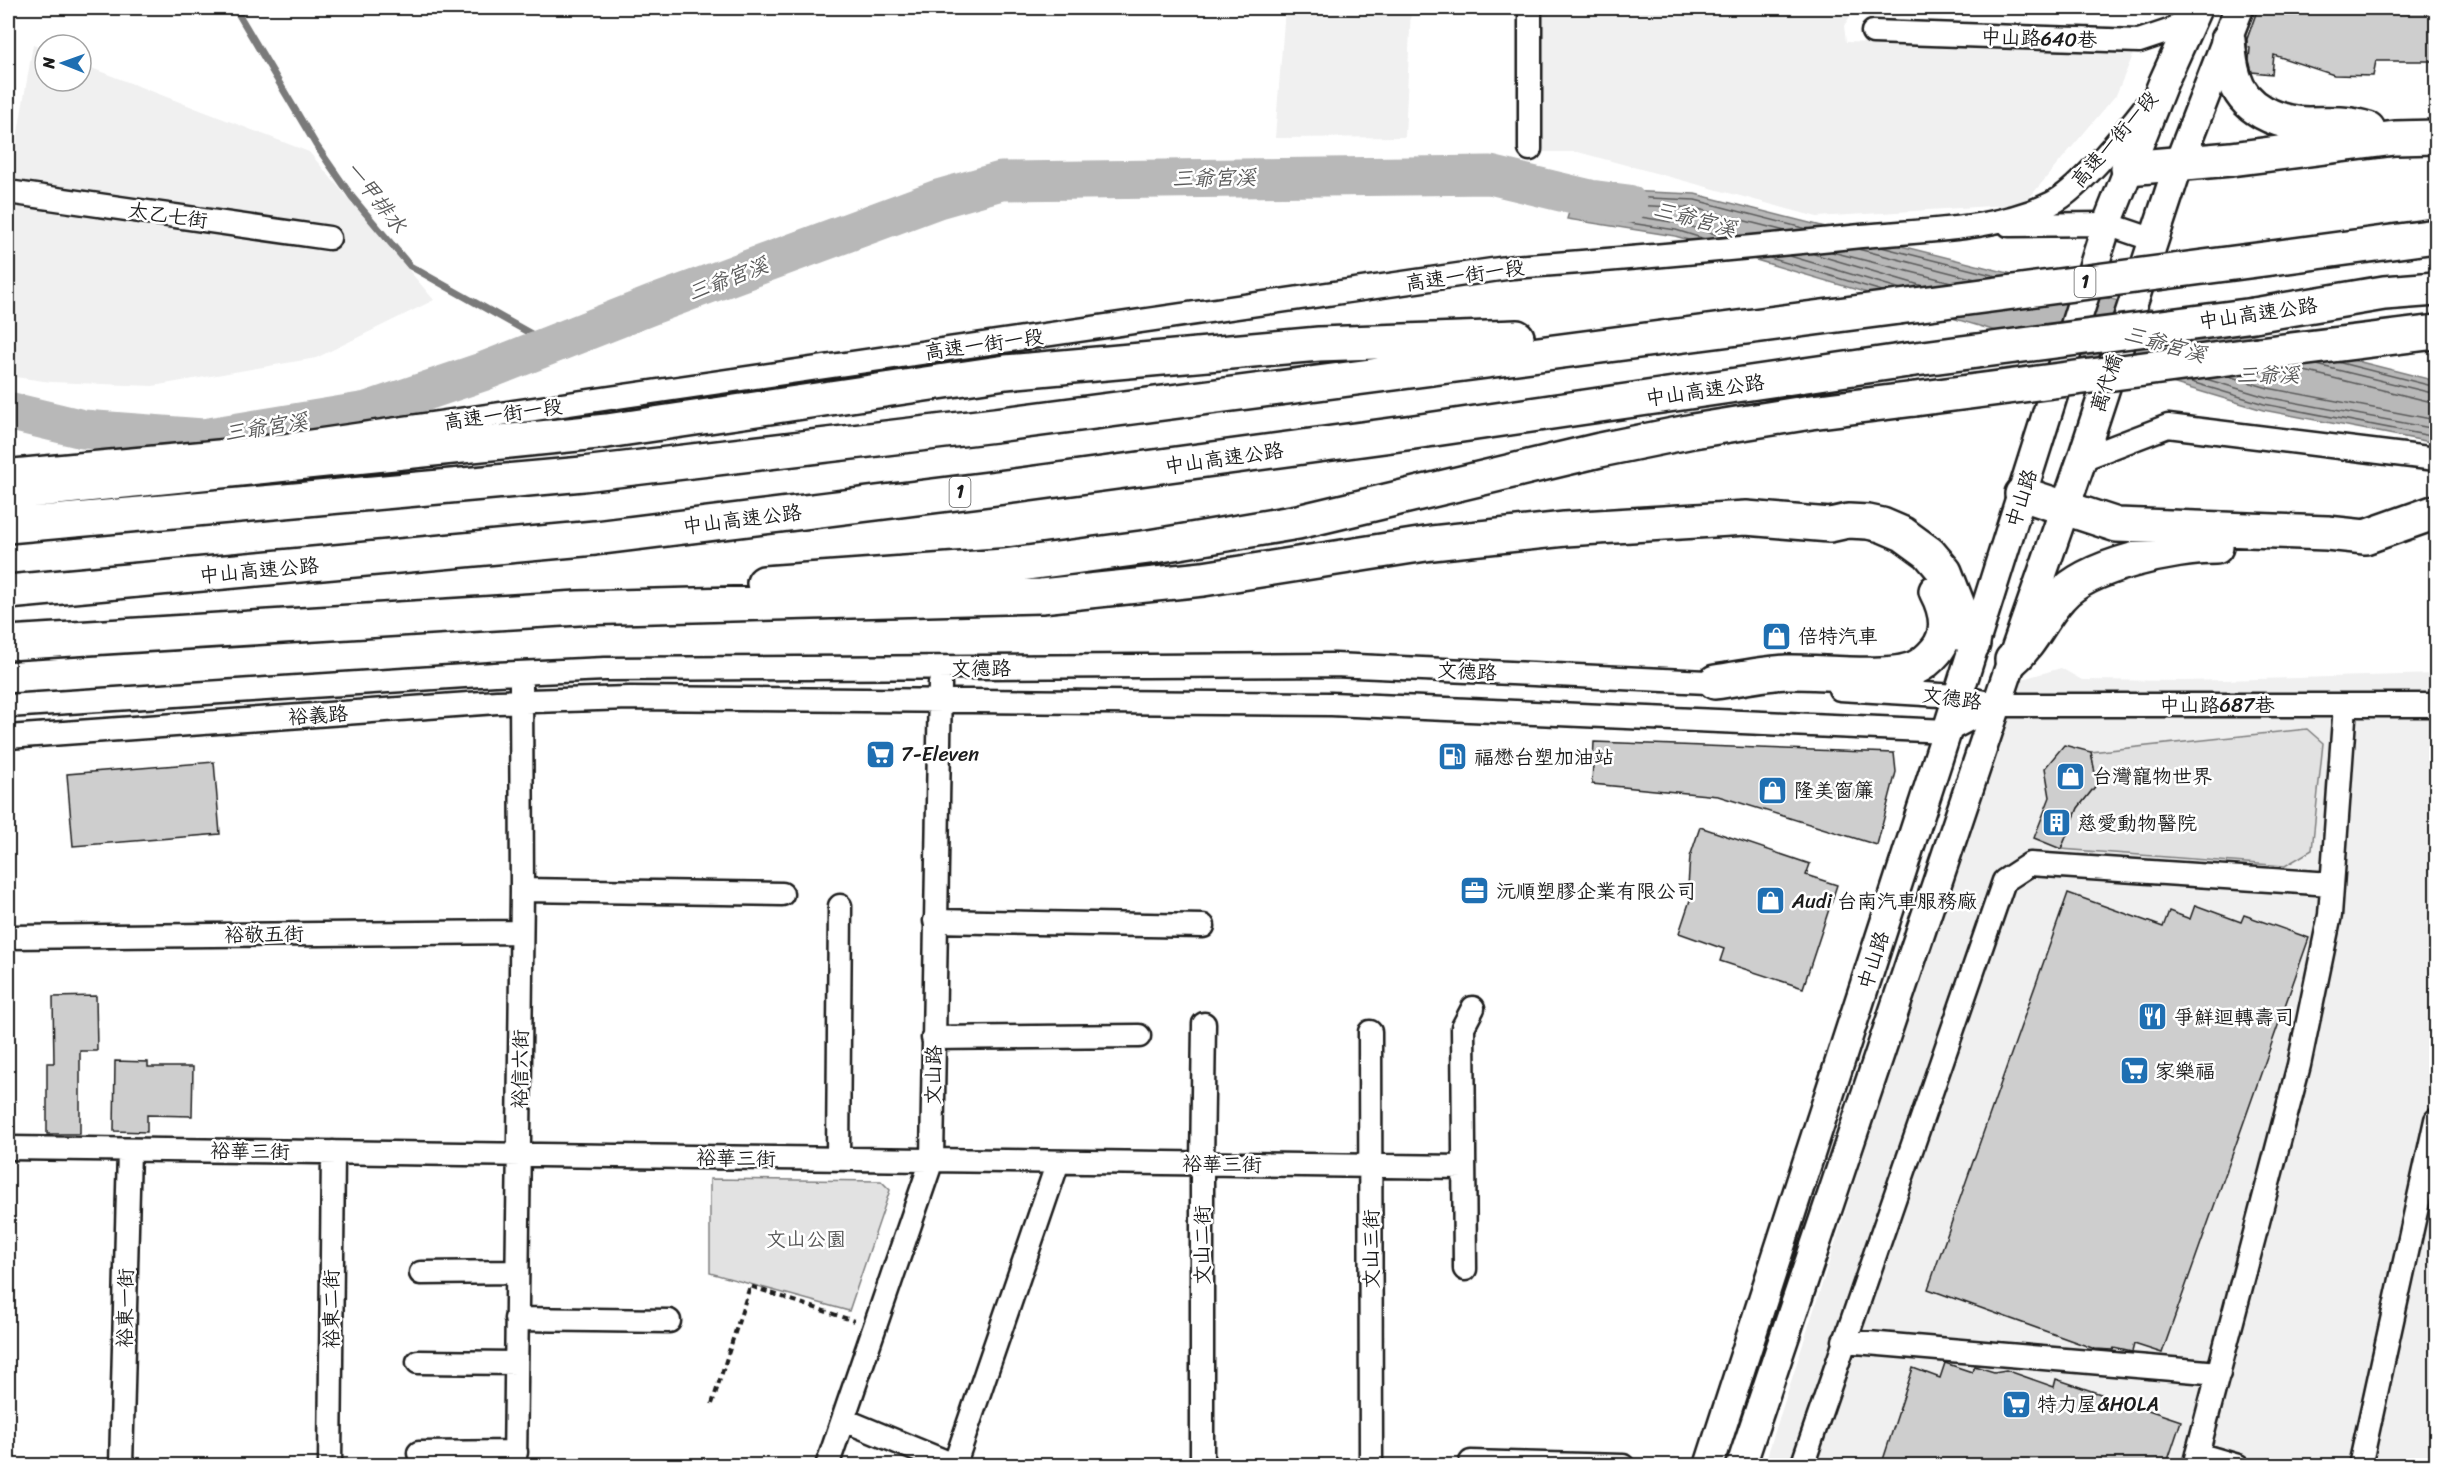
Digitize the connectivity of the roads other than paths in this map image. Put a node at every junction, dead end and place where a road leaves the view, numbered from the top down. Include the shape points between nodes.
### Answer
1 (1530, 8) edge
2 (2239, 8) edge
3 (2197, 9) edge
4 (1873, 32) dead end
5 (2228, 40) junction
6 (2163, 83) junction
7 (2436, 136) edge
8 (2395, 138) junction
9 (1530, 149) dead end
10 (2179, 163) junction
11 (2128, 168) junction
12 (8, 192) edge
13 (2107, 224) junction
14 (1962, 226) junction
15 (2436, 236) edge
16 (329, 238) dead end
17 (2150, 249) junction
18 (2436, 289) edge
19 (1734, 330) junction
20 (2436, 332) edge
21 (2082, 459) junction
22 (2436, 459) edge
23 (8, 471) edge
24 (8, 493) edge
25 (2022, 494) junction
26 (2065, 509) junction
27 (2436, 512) edge
28 (1830, 525) junction
29 (8, 526) edge
30 (2365, 537) junction
31 (8, 592) edge
32 (578, 608) junction
33 (8, 643) edge
34 (1974, 644) junction
35 (2012, 660) junction
36 (940, 668) junction
37 (604, 669) joint
38 (520, 673) junction
39 (1715, 682) junction
40 (1957, 696) junction
41 (630, 698) joint
42 (940, 700) junction
43 (521, 702) junction
44 (1997, 705) junction
45 (2345, 705) junction
46 (2436, 705) edge
47 (8, 706) edge
48 (1947, 731) junction
49 (8, 737) edge
50 (2331, 884) junction
51 (522, 891) junction
52 (782, 894) dead end
53 (840, 906) dead end
54 (935, 921) junction
55 (1203, 926) dead end
56 (521, 932) junction
57 (8, 937) edge
58 (1473, 1008) dead end
59 (1204, 1024) dead end
60 (1370, 1032) dead end
61 (1139, 1036) dead end
62 (933, 1038) junction
63 (2436, 1120) edge
64 (8, 1148) edge
65 (129, 1150) junction
66 (333, 1152) junction
67 (519, 1155) junction
68 (838, 1159) junction
69 (932, 1160) junction
70 (1058, 1162) junction
71 (1202, 1164) junction
72 (1371, 1166) junction
73 (1464, 1167) junction
74 (1465, 1269) dead end
75 (516, 1272) junction
76 (421, 1273) dead end
77 (516, 1319) junction
78 (669, 1321) dead end
79 (1844, 1341) junction
80 (418, 1362) dead end
81 (516, 1363) junction
82 (2219, 1373) junction
83 (844, 1420) junction
84 (419, 1453) dead end
85 (515, 1459) edge
86 (2195, 1460) edge
87 (1471, 1461) dead end
88 (955, 1465) edge
89 (122, 1466) edge
90 (330, 1466) edge
91 (827, 1466) edge
92 (1202, 1466) edge
93 (1371, 1466) edge
94 (1623, 1466) edge
95 (1708, 1466) edge
96 (1741, 1466) edge
97 (1802, 1466) edge
98 (2238, 1466) edge
99 (2360, 1466) edge

1 - 9 street
2 - 5 main road
3 - 4 street, 中山路640巷 via 2172,30 2139,41
3 - 6 main road
5 - 8 highway via 2237,85 2261,112 2290,123 2351,123
5 - 10 main road
6 - 11 main road
6 - 14 street, 高速一街一段 via 2064,196 2020,216
7 - 8 highway
8 - 10 highway
10 - 11 highway
10 - 17 main road
11 - 13 main road
12 - 16 street, 太乙七街
13 - 14 street, 高速一街一段
13 - 17 street, 高速一街一段
13 - 25 main road, 中山路, bridge
14 - 23 street, 高速一街一段 via 1674,256 1513,267 287,445
15 - 19 highway, 1, bridge
17 - 21 main road, 萬代橋, bridge
18 - 31 highway, 中山高速公路 / 1, bridge via 2384,293 2254,315 1013,486 595,538
19 - 24 highway via 1319,344 1006,372 607,431
19 - 29 highway, 1 via 583,474
20 - 32 highway, bridge via 1811,412 1694,431 1298,522 1149,547 1004,566 762,583
21 - 22 street via 2168,426
21 - 26 main road, 中山路
25 - 26 highway
25 - 34 main road, 中山路
26 - 30 highway via 2117,525
26 - 35 main road, 中山路
27 - 30 highway
28 - 32 highway via 1746,518 1564,529 1432,543 1203,579 1041,596
28 - 34 highway via 1848,521 1882,525 1929,553 1952,585
28 - 39 highway via 1890,543 1917,564 1940,599 1946,628 1941,645 1922,664 1904,671 1785,672
30 - 35 highway via 2298,545 2188,548 2108,569 2068,588 2023,651
32 - 33 highway
34 - 40 main road, 中山路
35 - 44 main road, 中山路
36 - 37 street, 文德路
36 - 39 street, 文德路 via 1334,665
36 - 42 street, 文山路
37 - 38 street, 裕義路
38 - 43 street, 裕信六街
38 - 47 street, 裕義路
39 - 40 street, 文德路
40 - 44 street, 文德路
40 - 48 main road, 中山路
41 - 42 street, 文德路
41 - 43 street, 裕義路
42 - 48 street, 文德路 via 1331,704
42 - 54 street, 文山路
43 - 49 street, 裕義路
43 - 51 street, 裕信六街
44 - 45 street, 中山路687巷
44 - 48 street, 文德路
44 - 96 main road, 中山路
45 - 46 street, 中山路687巷
45 - 50 street
48 - 95 main road, 中山路
50 - 79 street via 2030,864 2004,881
50 - 82 street via 2330,915 2299,1065
51 - 52 street
51 - 56 street, 裕信六街
53 - 68 street
54 - 55 street
54 - 62 street, 文山路
56 - 57 street, 裕敬五街
56 - 67 street, 裕信六街
58 - 73 street via 1463,1028
59 - 71 street, 文山二街
60 - 72 street, 文山三街
61 - 62 street
62 - 69 street, 文山路
63 - 99 street
64 - 65 street, 裕華三街
65 - 66 street, 裕華三街
65 - 89 street, 裕東一街
66 - 67 street, 裕華三街
66 - 90 street, 裕東二街
67 - 68 street, 裕華三街
67 - 75 street, 裕信六街
68 - 69 street, 裕華三街
69 - 70 street, 裕華三街
69 - 83 street, 文山路
70 - 71 street, 裕華三街
70 - 88 street
71 - 72 street, 裕華三街
71 - 92 street, 文山二街
72 - 73 street, 裕華三街
72 - 93 street, 文山三街
73 - 74 street
75 - 76 street
75 - 77 street, 裕信六街
77 - 78 street
77 - 81 street, 裕信六街
79 - 82 street
79 - 97 street
80 - 81 street
81 - 85 street, 裕信六街
82 - 86 street
83 - 88 street
83 - 91 street, 文山路
84 - 85 street
86 - 98 street
87 - 94 street

